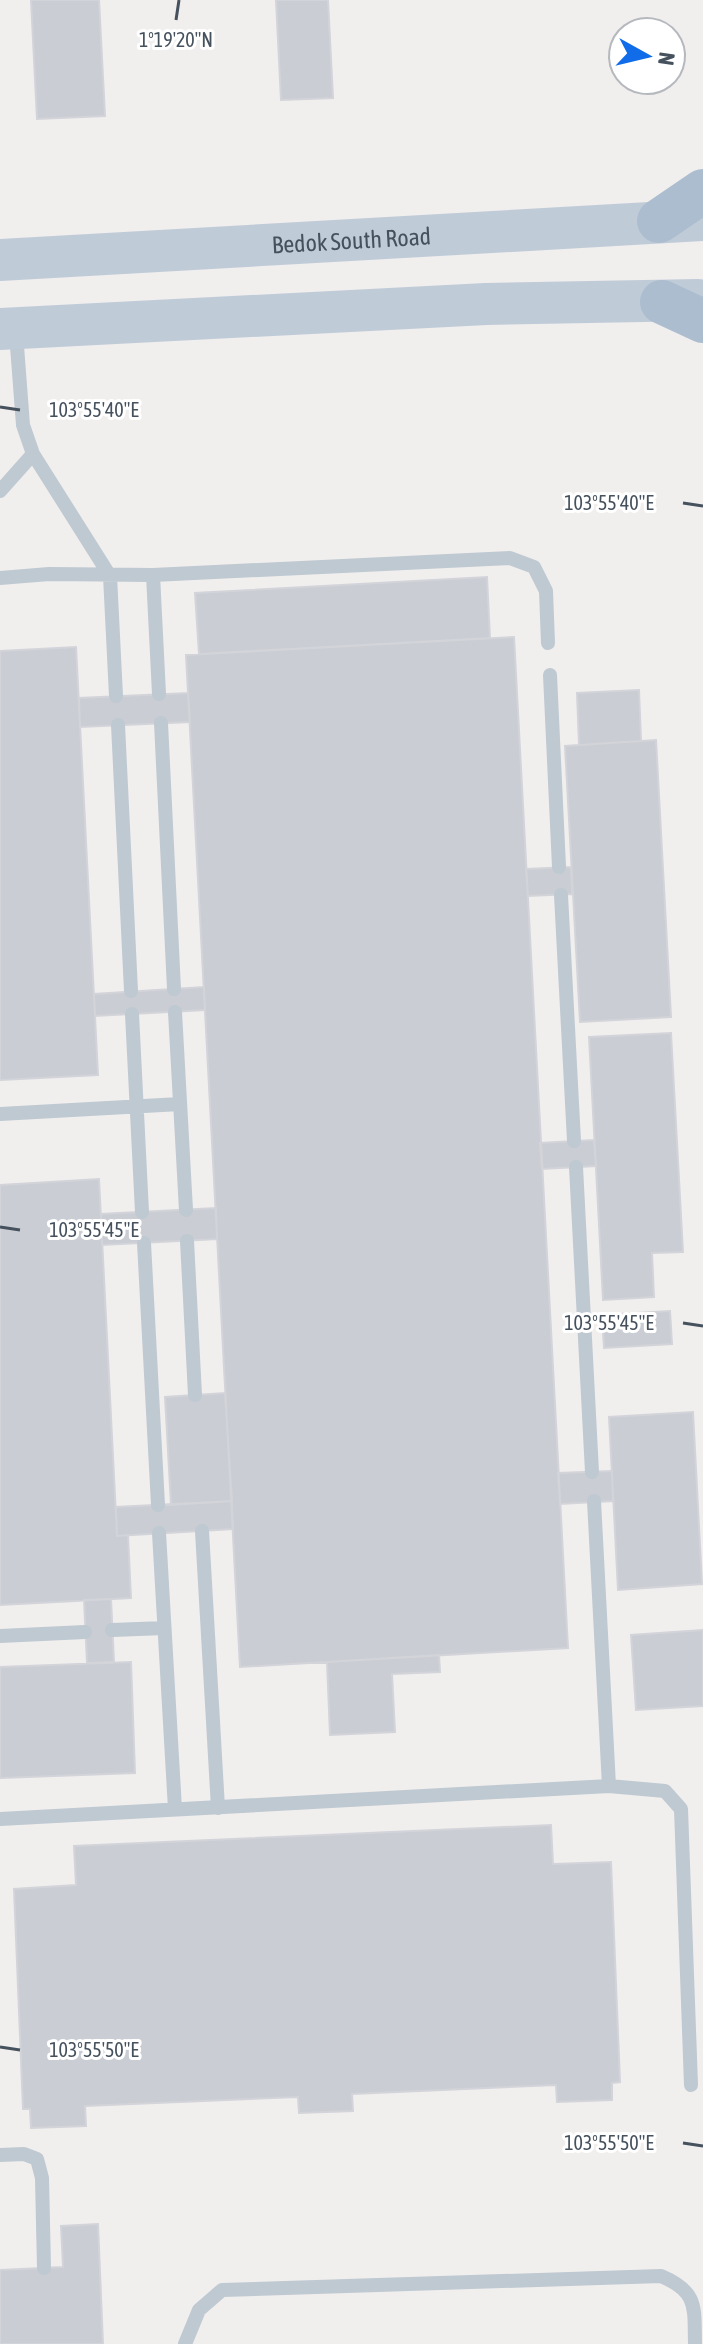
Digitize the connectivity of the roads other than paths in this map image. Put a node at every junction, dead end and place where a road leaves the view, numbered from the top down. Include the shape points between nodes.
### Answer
1 (703, 191) edge
2 (703, 220) edge
3 (659, 221) junction
4 (0, 260) edge
5 (682, 301) edge
6 (703, 321) edge
7 (8, 329) edge
8 (33, 454) junction
9 (0, 491) edge
10 (153, 575) junction
11 (110, 576) junction
12 (0, 578) edge
13 (548, 643) dead end
14 (550, 675) dead end
15 (159, 694) dead end
16 (116, 696) dead end
17 (161, 723) dead end
18 (118, 725) dead end
19 (559, 867) dead end
20 (561, 895) dead end
21 (174, 989) dead end
22 (131, 991) dead end
23 (175, 1012) dead end
24 (132, 1014) dead end
25 (180, 1104) junction
26 (137, 1106) junction
27 (0, 1114) edge
28 (574, 1141) dead end
29 (576, 1167) dead end
30 (186, 1210) dead end
31 (142, 1212) dead end
32 (187, 1241) dead end
33 (144, 1243) dead end
34 (195, 1395) dead end
35 (592, 1472) dead end
36 (594, 1501) dead end
37 (158, 1505) dead end
38 (202, 1531) dead end
39 (159, 1533) dead end
40 (164, 1628) junction
41 (112, 1630) dead end
42 (85, 1632) dead end
43 (0, 1636) edge
44 (609, 1786) junction
45 (218, 1808) junction
46 (175, 1809) junction
47 (0, 1819) edge
48 (691, 2085) dead end
49 (0, 2155) edge
50 (44, 2268) dead end
51 (185, 2344) edge
52 (695, 2344) edge

1 - 3 main road
2 - 3 main road, Bedok South Road
3 - 4 main road, Bedok South Road
5 - 6 main road
5 - 7 main road via 486,304
7 - 8 lane via 23,425
8 - 9 lane
8 - 11 lane
10 - 11 lane
10 - 13 lane via 510,558 534,567 546,591
10 - 15 lane
11 - 12 lane
11 - 16 lane
14 - 19 lane
17 - 21 lane
18 - 22 lane
20 - 28 lane
23 - 25 lane
24 - 26 lane
25 - 26 lane
25 - 30 lane
26 - 27 lane
26 - 31 lane
29 - 35 lane
32 - 34 lane
33 - 37 lane
36 - 44 lane
38 - 45 lane
39 - 40 lane
40 - 41 lane
40 - 46 lane
42 - 43 lane
44 - 45 lane
44 - 48 lane via 665,1791 681,1809
45 - 46 lane
46 - 47 lane
49 - 50 lane via 37,2159
51 - 52 lane via 199,2310 222,2290 661,2276 680,2284 694,2305

